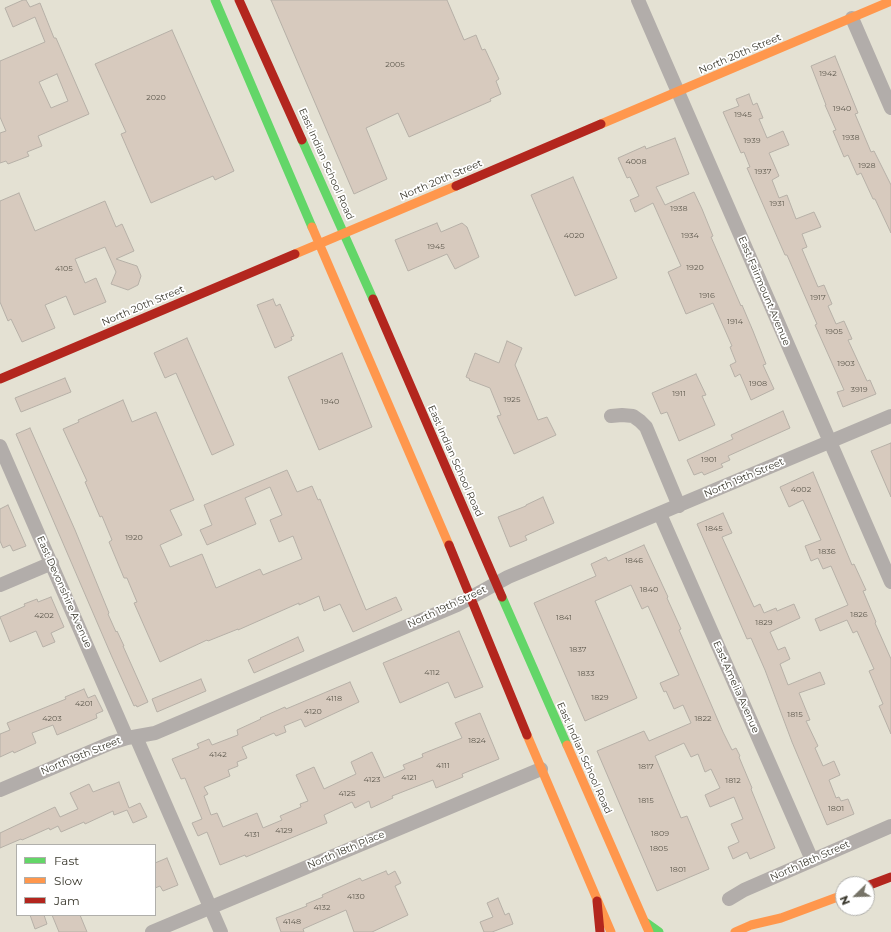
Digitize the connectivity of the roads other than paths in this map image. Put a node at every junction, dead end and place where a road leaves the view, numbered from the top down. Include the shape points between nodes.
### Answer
1 (215, 0) edge
2 (239, 0) edge
3 (638, 0) edge
4 (891, 2) edge
5 (852, 18) junction
6 (679, 92) junction
7 (891, 108) edge
8 (345, 233) junction
9 (319, 244) junction
10 (0, 379) edge
11 (612, 416) dead end
12 (891, 416) edge
13 (830, 442) junction
14 (0, 446) edge
15 (679, 506) junction
16 (660, 514) junction
17 (52, 563) junction
18 (891, 582) edge
19 (496, 584) junction
20 (0, 585) edge
21 (471, 597) junction
22 (132, 738) junction
23 (541, 769) junction
24 (0, 790) edge
25 (891, 826) edge
26 (812, 860) junction
27 (891, 876) edge
28 (875, 883) edge
29 (835, 898) edge
30 (729, 899) dead end
31 (597, 901) junction
32 (210, 907) junction
33 (781, 918) junction
34 (645, 922) junction
35 (152, 932) edge
36 (220, 932) edge
37 (600, 932) edge
38 (611, 932) edge
39 (649, 932) edge
40 (659, 932) edge
41 (735, 932) edge
42 (757, 932) edge

1 - 9 main road
2 - 8 main road, East Indian School Road
3 - 6 street, East Fairmount Avenue
4 - 5 main road, North 20th Street
5 - 6 main road, North 20th Street
5 - 7 street
6 - 8 main road, North 20th Street
6 - 13 street, East Fairmount Avenue
8 - 9 main road, North 20th Street
8 - 19 main road, East Indian School Road
9 - 10 main road, North 20th Street
9 - 21 main road
11 - 15 street via 633,416 646,427
12 - 13 street, North 19th Street
13 - 15 street, North 19th Street
13 - 18 street, East Fairmount Avenue
14 - 17 street, East Devonshire Avenue
15 - 16 street, North 19th Street
16 - 19 street, North 19th Street via 551,558
16 - 26 street, East Amelia Avenue
17 - 20 street
17 - 22 street, East Devonshire Avenue
19 - 21 street, North 19th Street
19 - 34 main road, East Indian School Road
21 - 22 street, North 19th Street via 155,733
21 - 23 main road
22 - 24 street, North 19th Street via 111,743
22 - 32 street, East Devonshire Avenue
23 - 31 main road
23 - 32 street, North 18th Place
25 - 26 street, North 18th Street
26 - 30 street, North 18th Street
27 - 28 main road
29 - 33 main road
31 - 37 main road
31 - 38 main road
32 - 35 street, North 18th Place
32 - 36 street, East Devonshire Avenue
33 - 41 main road via 751,925
33 - 42 main road
34 - 39 main road, East Indian School Road
34 - 40 main road

